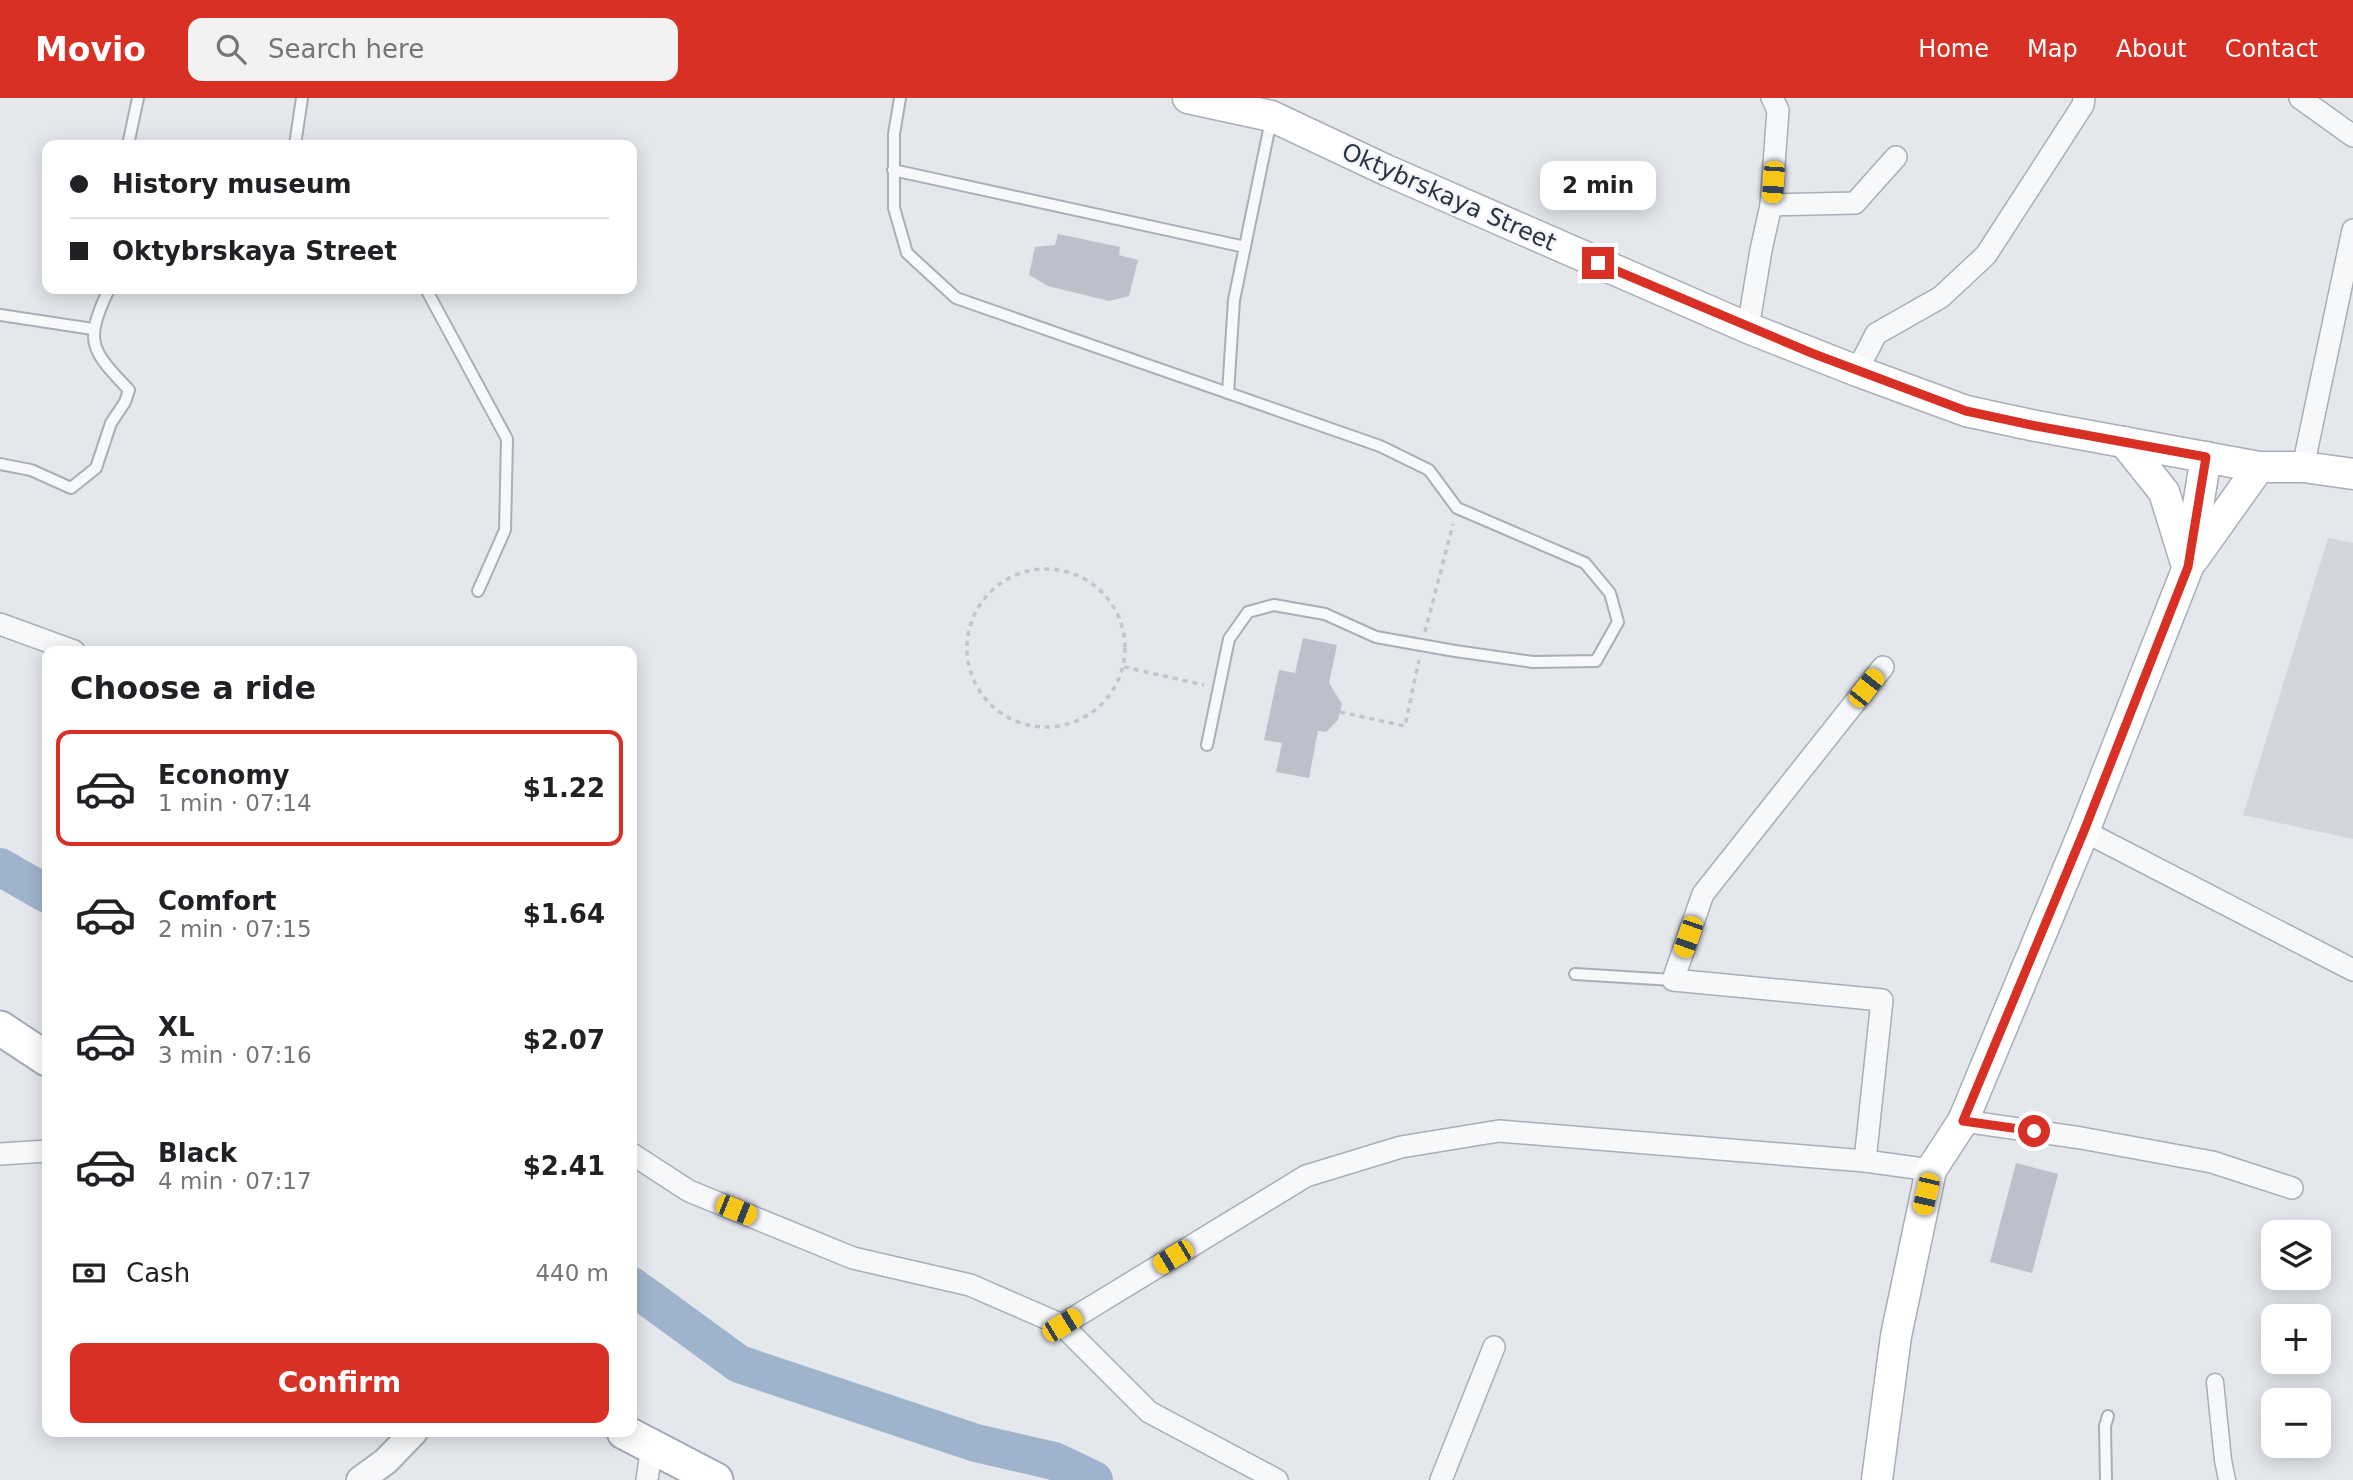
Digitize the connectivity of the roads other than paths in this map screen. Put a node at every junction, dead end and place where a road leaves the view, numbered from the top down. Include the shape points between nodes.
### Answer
1 (138, 98) edge
2 (302, 98) edge
3 (900, 98) edge
4 (1188, 98) edge
5 (1772, 98) edge
6 (2084, 98) edge
7 (2300, 98) edge
8 (1271, 116) junction
9 (2353, 136) edge
10 (129, 140) edge
11 (296, 140) edge
12 (1896, 157) dead end
13 (893, 170) junction
14 (1771, 205) junction
15 (2353, 230) edge
16 (1245, 247) junction
17 (107, 294) edge
18 (429, 294) edge
19 (0, 315) edge
20 (1748, 328) junction
21 (93, 329) junction
22 (1857, 371) junction
23 (1228, 393) junction
24 (2124, 442) junction
25 (2206, 457) junction
26 (0, 464) edge
27 (2259, 467) junction
28 (2303, 467) junction
29 (2353, 474) edge
30 (2188, 567) junction
31 (478, 591) dead end
32 (0, 624) edge
33 (60, 646) edge
34 (1883, 667) dead end
35 (1207, 745) dead end
36 (2084, 831) junction
37 (2353, 970) edge
38 (1574, 974) dead end
39 (1673, 980) junction
40 (0, 1028) edge
41 (42, 1056) edge
42 (1963, 1121) junction
43 (42, 1151) edge
44 (0, 1153) edge
45 (637, 1157) edge
46 (1866, 1161) junction
47 (1931, 1170) junction
48 (2292, 1188) dead end
49 (1062, 1325) junction
50 (1494, 1347) dead end
51 (2215, 1382) dead end
52 (2108, 1416) dead end
53 (409, 1437) edge
54 (638, 1439) edge
55 (360, 1480) edge
56 (647, 1480) edge
57 (716, 1480) edge
58 (1277, 1480) edge
59 (1441, 1480) edge
60 (1877, 1480) edge
61 (2106, 1480) edge
62 (2227, 1480) edge

1 - 10 lane
2 - 11 lane
3 - 13 lane
4 - 8 main road, Oktybrskaya Street
5 - 14 street via 1778,110
6 - 22 street via 1986,255 1941,297 1876,334
7 - 9 street
8 - 16 lane
8 - 20 main road, Oktybrskaya Street
12 - 14 street via 1855,203
13 - 16 lane
13 - 23 lane via 894,208 907,253 956,298
14 - 20 street
15 - 28 street
16 - 23 lane via 1234,300
17 - 21 lane
18 - 31 lane via 507,439 505,530
19 - 21 lane
20 - 22 main road, Oktybrskaya Street
21 - 26 lane via 99,356 129,390 111,423 96,468 71,488 31,470
22 - 24 main road, Oktybrskaya Street via 1966,411
23 - 35 lane via 1380,446 1429,470 1457,508 1585,563 1610,593 1618,622 1596,661 1533,662 1376,637 1325,614 1274,604 1248,612 1229,639
24 - 25 main road, Oktybrskaya Street
24 - 30 main road via 2164,492
25 - 27 main road, Oktybrskaya Street
25 - 30 main road
27 - 28 main road, Oktybrskaya Street
27 - 30 main road
28 - 29 main road, Oktybrskaya Street
30 - 36 main road
32 - 33 street
34 - 39 street via 1703,894
36 - 37 street
36 - 42 main road
38 - 39 lane
39 - 46 street via 1882,1000
40 - 41 main road
42 - 47 main road
42 - 48 street via 2211,1162
43 - 44 street
45 - 49 street via 689,1191 853,1258 970,1285
46 - 47 street
46 - 49 street via 1500,1131 1401,1147 1306,1177
47 - 60 main road via 1896,1336
49 - 58 street via 1149,1412
50 - 59 street
51 - 62 street
52 - 61 lane
53 - 55 street
54 - 56 street
54 - 57 main road

